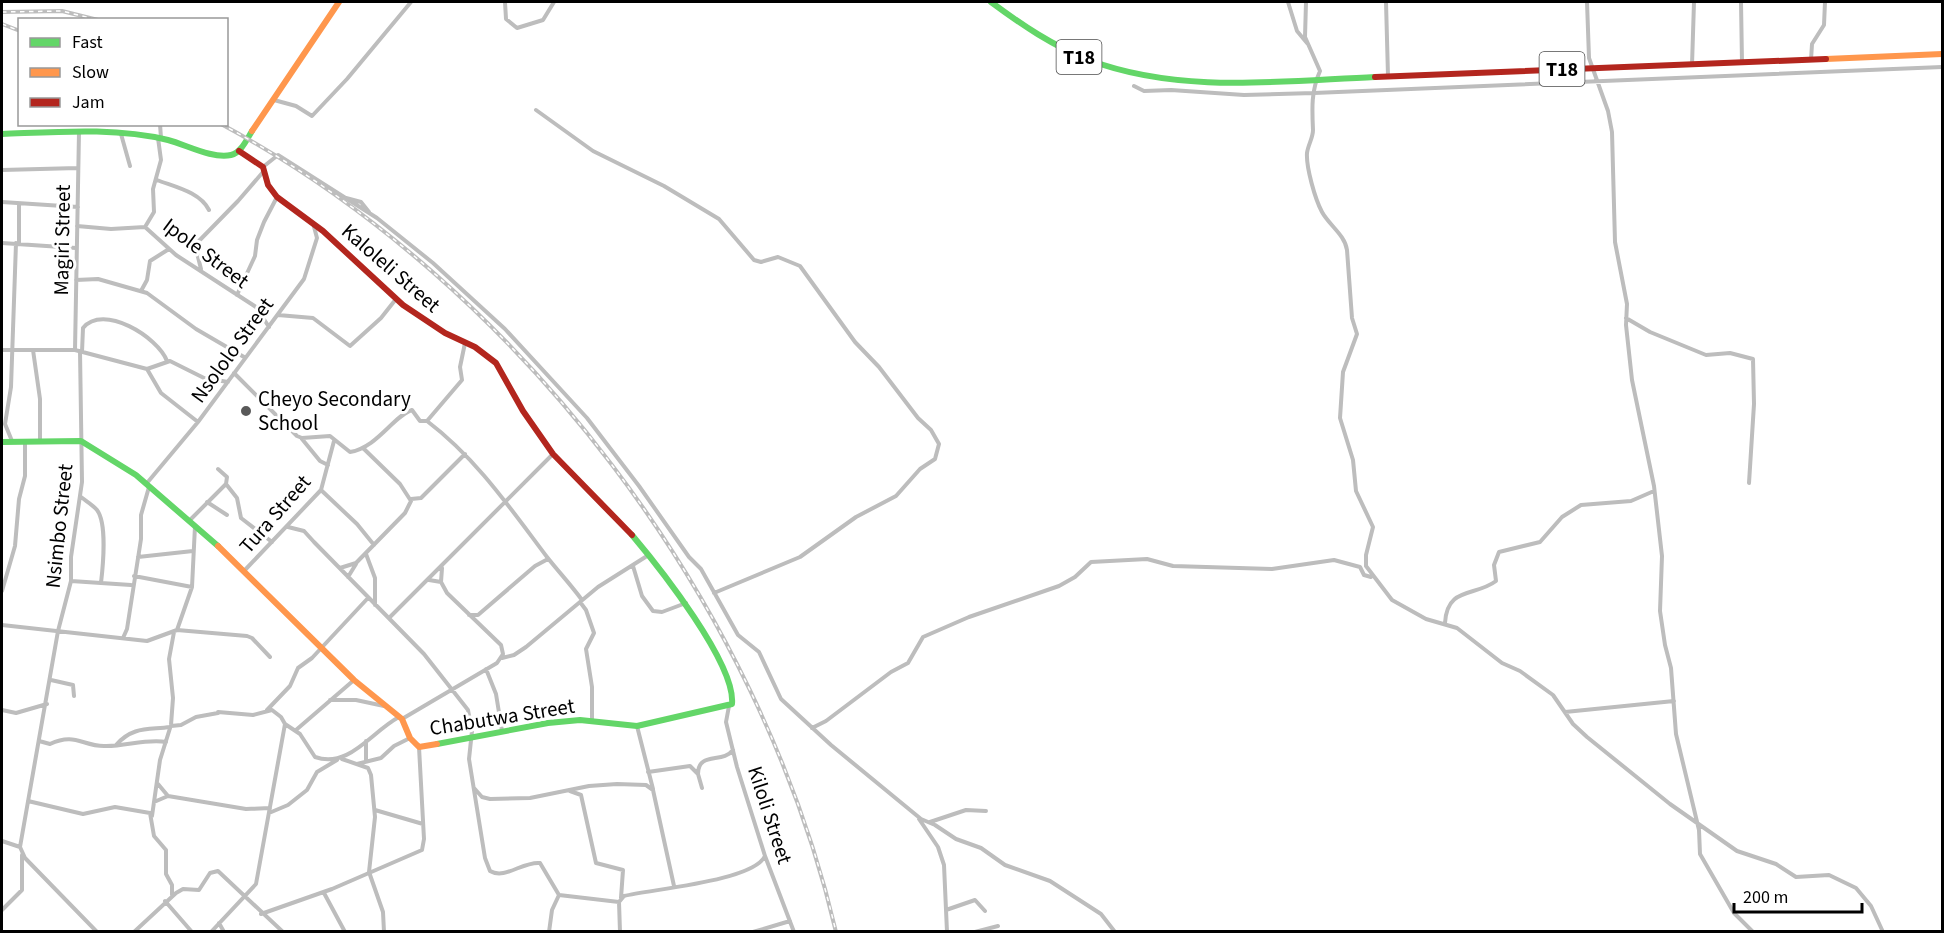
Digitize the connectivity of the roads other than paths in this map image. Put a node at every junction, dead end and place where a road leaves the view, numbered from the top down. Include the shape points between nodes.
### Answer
1 (339, 2) edge
2 (411, 2) edge
3 (505, 2) edge
4 (554, 2) edge
5 (992, 2) edge
6 (1288, 2) edge
7 (1306, 2) edge
8 (1386, 2) edge
9 (1587, 2) edge
10 (1694, 2) edge
11 (1741, 2) edge
12 (1825, 2) edge
13 (1307, 43) junction
14 (1942, 54) edge
15 (1811, 61) junction
16 (1742, 64) junction
17 (1692, 65) junction
18 (1942, 67) edge
19 (1592, 68) junction
20 (1388, 76) junction
21 (1315, 80) junction
22 (1597, 82) junction
23 (1134, 86) dead end
24 (1314, 93) junction
25 (274, 100) junction
26 (536, 110) dead end
27 (160, 126) edge
28 (79, 131) junction
29 (2, 134) edge
30 (121, 134) junction
31 (159, 138) junction
32 (239, 151) junction
33 (130, 166) dead end
34 (78, 168) junction
35 (263, 169) junction
36 (2, 170) edge
37 (157, 180) junction
38 (277, 197) junction
39 (2, 202) edge
40 (20, 204) junction
41 (78, 207) junction
42 (209, 210) dead end
43 (313, 223) junction
44 (77, 226) junction
45 (145, 227) junction
46 (2, 243) edge
47 (17, 244) junction
48 (76, 248) junction
49 (169, 249) junction
50 (202, 270) junction
51 (76, 280) junction
52 (141, 291) junction
53 (237, 295) junction
54 (397, 298) junction
55 (278, 315) junction
56 (1626, 318) junction
57 (269, 327) junction
58 (465, 343) junction
59 (2, 350) edge
60 (13, 350) junction
61 (33, 350) junction
62 (79, 351) junction
63 (244, 357) junction
64 (167, 361) junction
65 (147, 369) junction
66 (234, 373) junction
67 (228, 382) junction
68 (427, 421) junction
69 (198, 422) junction
70 (6, 430) junction
71 (2, 436) edge
72 (302, 438) junction
73 (12, 441) junction
74 (81, 441) junction
75 (334, 441) junction
76 (2, 442) edge
77 (24, 442) junction
78 (40, 442) junction
79 (363, 448) junction
80 (465, 454) junction
81 (553, 454) junction
82 (328, 465) junction
83 (218, 469) dead end
84 (1749, 483) dead end
85 (226, 484) junction
86 (149, 485) junction
87 (321, 490) junction
88 (1654, 491) junction
89 (81, 497) junction
90 (411, 499) junction
91 (507, 500) junction
92 (207, 502) junction
93 (227, 514) dead end
94 (192, 522) junction
95 (288, 527) junction
96 (272, 543) junction
97 (374, 545) junction
98 (193, 551) junction
99 (366, 553) junction
100 (647, 556) junction
101 (138, 557) junction
102 (548, 559) junction
103 (356, 563) junction
104 (442, 565) junction
105 (633, 566) junction
106 (339, 568) junction
107 (244, 571) junction
108 (134, 576) junction
109 (348, 577) junction
110 (1373, 578) junction
111 (428, 580) junction
112 (71, 581) junction
113 (441, 582) junction
114 (101, 583) junction
115 (131, 585) junction
116 (192, 587) junction
117 (2, 591) edge
118 (714, 593) junction
119 (368, 598) junction
120 (581, 601) junction
121 (686, 603) junction
122 (376, 606) junction
123 (469, 615) junction
124 (478, 615) junction
125 (389, 618) junction
126 (1445, 623) junction
127 (2, 625) edge
128 (478, 625) junction
129 (58, 631) junction
130 (175, 631) junction
131 (123, 638) junction
132 (321, 646) junction
133 (270, 657) dead end
134 (502, 658) junction
135 (486, 669) junction
136 (51, 680) junction
137 (354, 680) junction
138 (453, 689) junction
139 (74, 696) dead end
140 (329, 700) junction
141 (1674, 701) junction
142 (47, 704) junction
143 (387, 706) junction
144 (729, 706) junction
145 (2, 710) edge
146 (266, 711) junction
147 (1565, 712) junction
148 (400, 718) junction
149 (592, 721) junction
150 (285, 724) junction
151 (637, 726) junction
152 (170, 727) junction
153 (812, 728) junction
154 (295, 730) junction
155 (502, 731) junction
156 (283, 735) junction
157 (471, 736) junction
158 (410, 738) junction
159 (39, 741) junction
160 (366, 741) junction
161 (166, 742) junction
162 (116, 746) junction
163 (419, 747) junction
164 (734, 749) junction
165 (340, 759) junction
166 (366, 761) junction
167 (357, 765) junction
168 (648, 772) junction
169 (698, 774) junction
170 (158, 784) junction
171 (474, 788) junction
172 (702, 788) dead end
173 (570, 790) junction
174 (653, 790) junction
175 (168, 796) junction
176 (27, 801) junction
177 (154, 802) junction
178 (374, 809) junction
179 (269, 811) junction
180 (986, 811) dead end
181 (152, 816) junction
182 (918, 817) junction
183 (1696, 820) junction
184 (930, 822) junction
185 (423, 824) junction
186 (2, 841) edge
187 (20, 847) junction
188 (22, 855) junction
189 (765, 856) junction
190 (369, 872) junction
191 (674, 886) junction
192 (324, 892) junction
193 (172, 895) junction
194 (559, 895) junction
195 (244, 898) junction
196 (620, 900) junction
197 (165, 901) junction
198 (2, 910) edge
199 (946, 910) junction
200 (985, 911) dead end
201 (261, 914) junction
202 (790, 921) junction
203 (219, 923) junction
204 (998, 926) dead end
205 (92, 929) edge
206 (97, 932) edge
207 (135, 932) edge
208 (192, 932) edge
209 (211, 932) edge
210 (224, 932) edge
211 (283, 932) edge
212 (345, 932) edge
213 (384, 932) edge
214 (434, 932) edge
215 (451, 932) edge
216 (549, 932) edge
217 (620, 932) edge
218 (753, 932) edge
219 (794, 932) edge
220 (947, 932) edge
221 (975, 932) edge
222 (1115, 932) edge
223 (1753, 932) edge
224 (1883, 932) edge

1 - 25 main road
2 - 25 street via 312,116 296,106
3 - 4 street via 506,19 517,28 543,20
5 - 21 main road, T18 via 1024,27 1067,52 1125,72 1181,80
6 - 13 street via 1297,31
7 - 13 street
8 - 20 street
9 - 19 street
10 - 17 street
11 - 16 street
12 - 15 street via 1824,25 1812,44
13 - 21 street via 1319,68
14 - 15 main road, T18
15 - 16 main road, T18
16 - 17 main road, T18
17 - 19 main road, T18
18 - 22 street
19 - 20 main road, T18
19 - 22 street
20 - 21 main road, T18
21 - 24 street
22 - 24 street
22 - 56 street via 1612,132 1615,242
23 - 24 street via 1144,91
24 - 110 street via 1310,116 1313,132 1307,159 1322,212 1347,246 1357,334 1344,364 1340,418 1352,453 1356,491 1374,527 1365,559
25 - 32 main road
26 - 118 street via 593,151 660,183 719,219 754,260 778,257 800,266 855,342 939,444 935,459 920,469 901,493 800,557
27 - 31 street
28 - 29 main road
28 - 30 main road
28 - 34 street, Magiri Street
30 - 31 main road
30 - 33 street
31 - 32 main road via 223,155
31 - 37 street via 161,160
32 - 35 main road, Kaloleli Street
34 - 36 street
34 - 41 street, Magiri Street
35 - 38 main road, Kaloleli Street
35 - 50 street via 195,245
35 - 118 street via 278,155 369,213 477,302 564,392 701,569
37 - 42 street via 189,192
37 - 45 street via 153,189 153,217
38 - 43 main road, Kaloleli Street
38 - 53 street
39 - 40 street
40 - 41 street
40 - 47 street
41 - 44 street, Magiri Street
43 - 54 main road, Kaloleli Street
43 - 55 street, Nsololo Street via 317,238 304,279
44 - 45 street, Ipole Street
44 - 48 street, Magiri Street
45 - 49 street, Ipole Street
46 - 47 street
47 - 48 street
47 - 60 street
48 - 51 street, Magiri Street
49 - 50 street, Ipole Street
49 - 52 street via 150,261
50 - 53 street, Ipole Street
51 - 52 street via 98,279
51 - 62 street, Magiri Street
52 - 63 street
53 - 57 street, Ipole Street via 258,309
54 - 55 street via 350,346 313,318
54 - 58 main road, Kaloleli Street via 430,324
55 - 57 street, Nsololo Street
56 - 84 street via 1706,355 1730,352 1753,359
56 - 88 street via 1632,380
57 - 63 street, Nsololo Street
58 - 68 street via 460,367 462,380
58 - 81 main road, Kaloleli Street via 496,363
59 - 60 street
60 - 61 street
60 - 70 street
61 - 62 street
61 - 78 street via 40,399
62 - 64 street via 83,328 102,319 129,325 162,351
62 - 65 street
62 - 74 street, Nsimbo Street
63 - 66 street, Nsololo Street
64 - 65 street
64 - 67 street via 204,378
65 - 69 street via 161,393
66 - 67 street, Nsololo Street
66 - 72 street
67 - 69 street, Nsololo Street
68 - 79 street via 420,421 409,410
68 - 80 street
69 - 86 street, Nsololo Street
70 - 71 street
70 - 73 street
72 - 75 street via 326,436
72 - 82 street
73 - 76 main road
73 - 77 main road
74 - 78 main road
74 - 86 main road, Chabutwa Street
74 - 89 street, Nsimbo Street
75 - 79 street via 350,452
75 - 82 street, Tura Street
77 - 78 main road
77 - 117 street via 25,476 15,546
79 - 90 street
80 - 90 street via 421,498
80 - 91 street
81 - 91 street
81 - 100 main road via 616,516
82 - 87 street, Tura Street
83 - 85 street via 227,477
85 - 92 street
85 - 96 street via 237,498 242,518
86 - 94 main road, Chabutwa Street
86 - 101 street via 141,515
87 - 95 street, Tura Street
87 - 97 street
88 - 126 street via 1626,502 1581,505 1563,517 1540,542 1499,552 1494,560 1496,581 1453,600
88 - 141 street via 1662,556 1660,611
89 - 112 street, Nsimbo Street
89 - 114 street via 100,517
90 - 97 street via 405,513
91 - 102 street
91 - 104 street
92 - 93 street
92 - 94 street
94 - 98 street
94 - 107 main road, Chabutwa Street
95 - 96 street, Tura Street
95 - 106 street via 304,531
96 - 107 street, Tura Street
97 - 99 street
98 - 101 street
98 - 116 street
99 - 103 street
99 - 122 street via 375,578
100 - 105 street
100 - 121 main road
101 - 108 street
102 - 120 street
102 - 124 street
103 - 106 street
103 - 109 street
104 - 111 street
104 - 113 street
105 - 120 street
105 - 121 street via 642,596 652,611 662,612
106 - 109 street
107 - 132 main road, Chabutwa Street
108 - 115 street
108 - 116 street
109 - 119 street
110 - 126 street via 1396,603 1426,619
110 - 153 street via 1357,566 1334,560 1272,569 1173,566 1147,559 1090,562 1076,577 1059,586 923,637 908,663
111 - 113 street
111 - 125 street
112 - 114 street
112 - 129 street, Nsimbo Street
113 - 123 street
114 - 115 street
115 - 131 street
116 - 130 street
118 - 153 street via 738,635 759,652 781,699
119 - 122 street
119 - 132 street
120 - 134 street via 526,647
120 - 149 street via 594,633 586,649
121 - 144 main road via 726,675 734,698
122 - 125 street
123 - 124 street
123 - 128 street
124 - 128 street
125 - 138 street
126 - 147 street via 1460,629 1499,661 1551,693
127 - 129 street
128 - 134 street via 501,645
129 - 131 street
129 - 136 street, Nsimbo Street
130 - 131 street via 147,641
130 - 133 street via 247,636
130 - 152 street via 169,659
132 - 137 main road, Chabutwa Street
132 - 146 street via 298,668 290,686
134 - 135 street
135 - 138 street
135 - 155 street via 496,694
136 - 139 street via 73,685
136 - 142 street, Nsimbo Street
137 - 140 street
137 - 143 main road, Chabutwa Street
138 - 148 street
138 - 157 street via 468,710
140 - 143 street via 353,699
140 - 154 street
141 - 147 street
141 - 183 street via 1676,734
142 - 145 street via 16,713
142 - 159 street, Nsimbo Street
143 - 148 main road, Chabutwa Street
144 - 151 main road, Chabutwa Street
144 - 164 street, Kiloli Street via 726,722
146 - 150 street via 278,714
146 - 152 street via 244,715 218,713
147 - 183 street via 1587,737 1670,804
148 - 158 main road, Chabutwa Street
148 - 160 street
149 - 151 main road, Chabutwa Street
149 - 155 main road, Chabutwa Street
150 - 154 street
150 - 156 street
151 - 168 street
152 - 161 street
152 - 162 street via 141,729 126,735
153 - 182 street
154 - 156 street
154 - 165 street via 315,757
155 - 157 main road, Chabutwa Street
156 - 179 street
157 - 163 main road, Chabutwa Street
157 - 171 street via 469,759
158 - 163 main road, Chabutwa Street
158 - 166 street via 381,758
159 - 162 street via 50,744 60,738
159 - 176 street, Nsimbo Street
160 - 165 street
160 - 166 street
161 - 162 street
161 - 170 street
163 - 185 street
164 - 169 street via 728,755 701,762
164 - 189 street, Kiloli Street
165 - 167 street
165 - 179 street via 317,772 306,790 288,805
166 - 167 street
167 - 178 street via 370,771
168 - 169 street via 690,766
168 - 174 street
169 - 172 street
170 - 175 street
170 - 177 street
171 - 173 street via 490,799 530,798
171 - 194 street via 490,871 499,874 540,863
173 - 174 street via 640,784
173 - 196 street via 581,795 585,804 596,863 623,870
174 - 191 street
175 - 177 street
175 - 179 street
176 - 181 street via 83,814 115,807
176 - 187 street, Nsimbo Street
177 - 181 street
178 - 185 street
178 - 190 street
179 - 195 street via 258,880
180 - 184 street via 966,810
181 - 193 street via 154,836 166,850 166,874
182 - 184 street
182 - 199 street via 940,853 946,876
183 - 223 street via 1700,854 1734,913
183 - 224 street via 1737,851 1776,864 1796,877 1829,874 1856,888 1871,906
184 - 222 street via 1005,865 1050,881 1101,914
185 - 190 street via 422,850
186 - 187 street
187 - 188 street
188 - 198 street via 22,890
188 - 205 street
189 - 191 street via 759,865 724,877
189 - 202 street, Kiloli Street
190 - 192 street
190 - 213 street via 383,912
191 - 196 street
192 - 201 street
192 - 212 street
193 - 195 street via 199,890 210,873 218,871
193 - 197 street
194 - 196 street
194 - 216 street
195 - 201 street
195 - 203 street
196 - 217 street
197 - 207 street
197 - 208 street
199 - 200 street via 975,900
199 - 220 street
201 - 211 street
202 - 218 street
202 - 219 street, Kiloli Street
203 - 209 street
203 - 210 street
204 - 221 street
205 - 206 street
214 - 215 street

